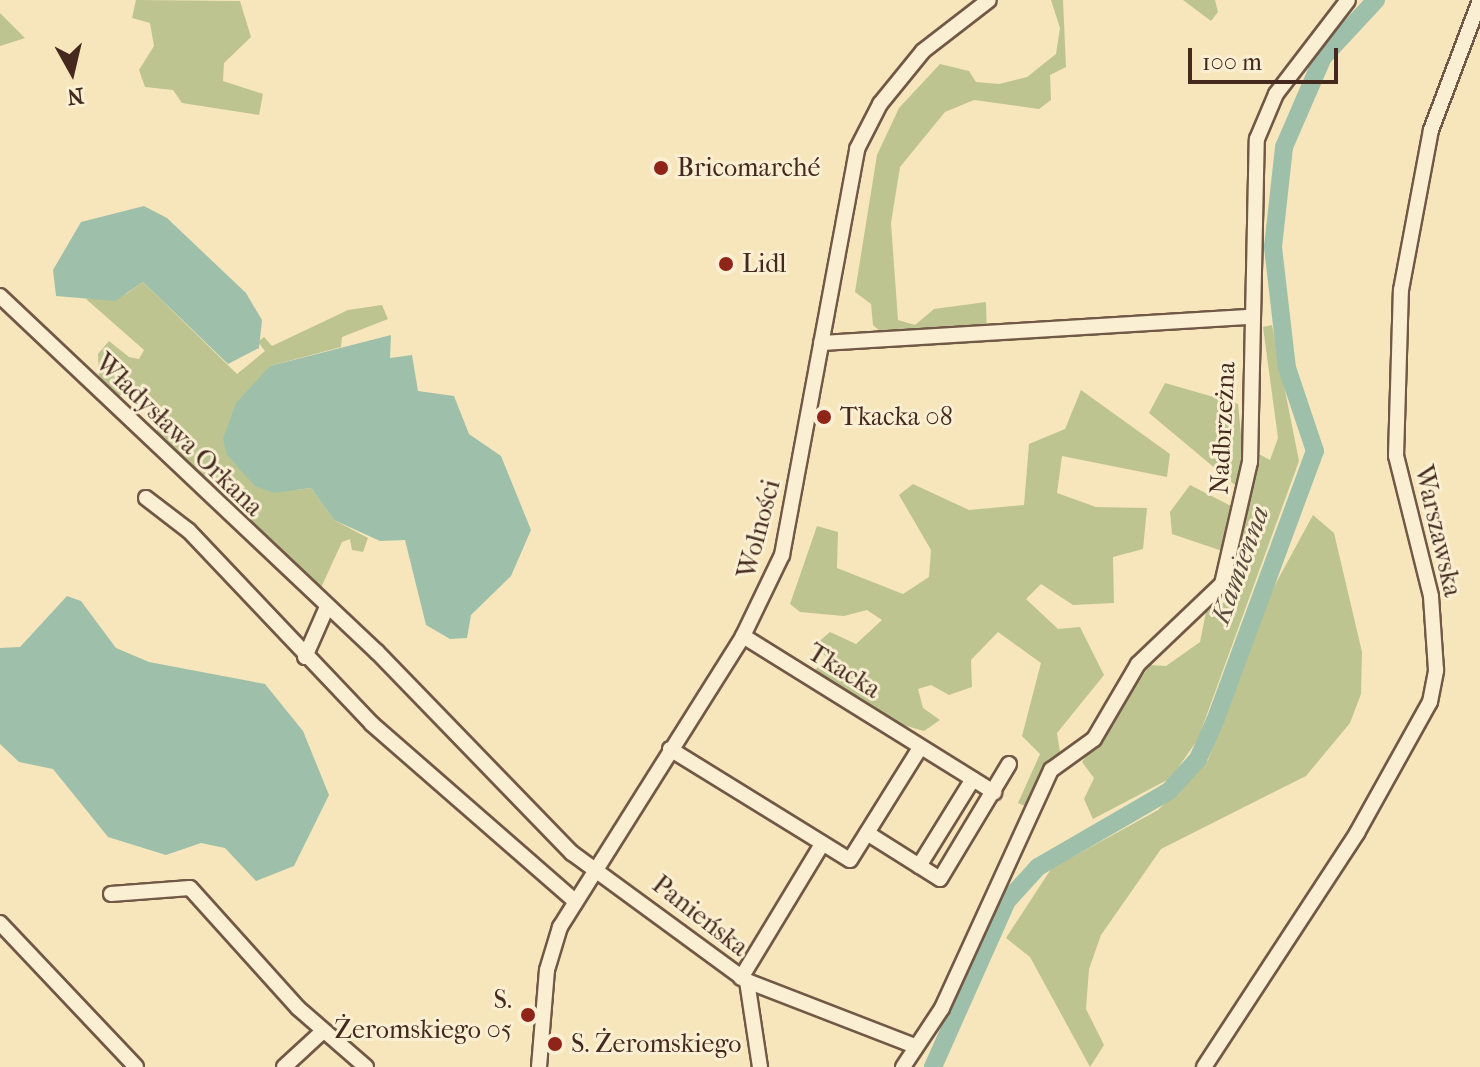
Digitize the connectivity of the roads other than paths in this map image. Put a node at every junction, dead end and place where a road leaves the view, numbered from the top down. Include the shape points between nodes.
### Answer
1 (989, 0) edge
2 (1348, 0) edge
3 (1480, 0) edge
4 (0, 296) edge
5 (1252, 317) junction
6 (821, 343) junction
7 (146, 498) dead end
8 (327, 607) junction
9 (743, 636) junction
10 (305, 657) junction
11 (920, 748) junction
12 (670, 749) junction
13 (1009, 764) dead end
14 (973, 779) junction
15 (994, 792) junction
16 (867, 833) junction
17 (822, 844) junction
18 (919, 866) junction
19 (592, 868) junction
20 (111, 894) dead end
21 (574, 900) junction
22 (0, 923) edge
23 (744, 980) junction
24 (323, 1031) junction
25 (915, 1046) junction
26 (136, 1067) edge
27 (284, 1067) edge
28 (366, 1067) edge
29 (539, 1067) edge
30 (760, 1067) edge
31 (903, 1067) edge
32 (1204, 1067) edge

1 - 6 street, Wolności via 923,51 880,104 857,149
2 - 5 street, Nadbrzeżna via 1312,40 1261,126
3 - 32 street, Warszawska via 1431,130 1401,290 1396,456 1431,596 1437,655 1430,702 1357,833
4 - 8 street, Władysława Orkana
5 - 6 street
5 - 25 street, Nadbrzeżna via 1250,462 1222,584 1138,664 1094,739 1051,770 942,1008
6 - 9 street, Wolności via 790,530
7 - 10 street via 189,531
8 - 10 street
8 - 19 street, Władysława Orkana via 444,720 510,796
9 - 11 street, Tkacka
9 - 12 street, Wolności
10 - 21 street via 448,795
11 - 14 street, Tkacka
11 - 16 street
12 - 17 street
12 - 19 street, Wolności
13 - 15 street
14 - 15 street, Tkacka
14 - 18 street
15 - 18 street via 940,879
16 - 17 street via 850,860
16 - 18 street
17 - 23 street
19 - 21 street, Wolności
19 - 23 street, Panieńska
20 - 24 street via 190,888
21 - 29 street, Wolności via 547,970
22 - 26 street
23 - 25 street
23 - 30 street, Panieńska
24 - 27 street
24 - 28 street
25 - 31 street, Nadbrzeżna

